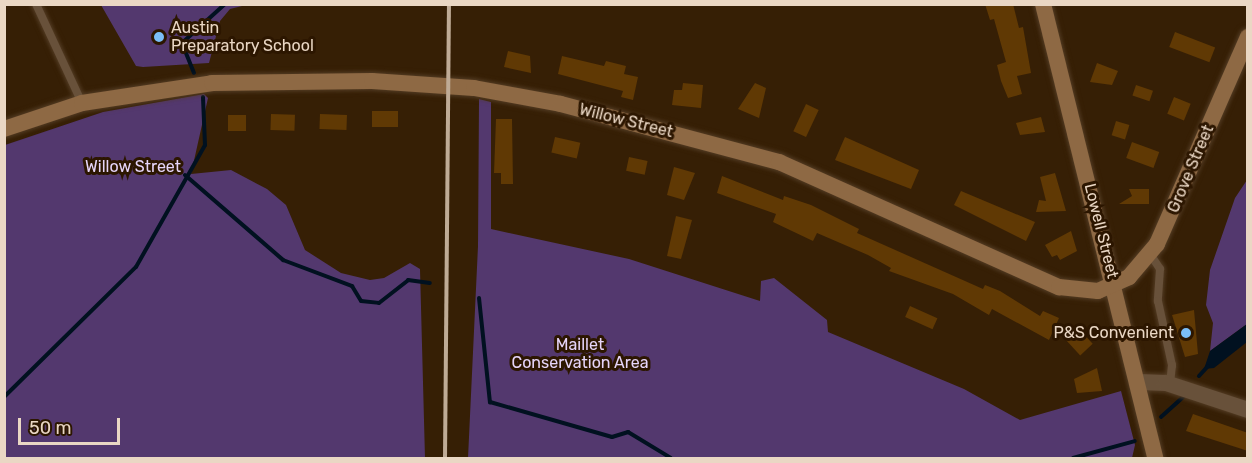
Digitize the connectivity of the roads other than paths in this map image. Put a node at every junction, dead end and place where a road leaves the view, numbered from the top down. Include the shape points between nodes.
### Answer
1 (36, 4) edge
2 (1043, 4) edge
3 (1248, 37) edge
4 (82, 103) junction
5 (4, 129) edge
6 (1150, 254) junction
7 (1115, 286) junction
8 (1138, 382) junction
9 (1170, 384) junction
10 (1248, 410) edge
11 (1155, 459) edge

1 - 4 lane
2 - 7 main road, Lowell Street
3 - 6 main road, Grove Street
4 - 5 main road, Willow Street
4 - 7 main road, Willow Street via 166,88 245,82 391,82 474,88 561,105 768,159 1059,287 1082,292
6 - 7 main road, Grove Street
6 - 9 lane via 1160,269 1158,301 1172,365
7 - 8 main road, Lowell Street
8 - 9 street
8 - 11 main road, Lowell Street
9 - 10 street

